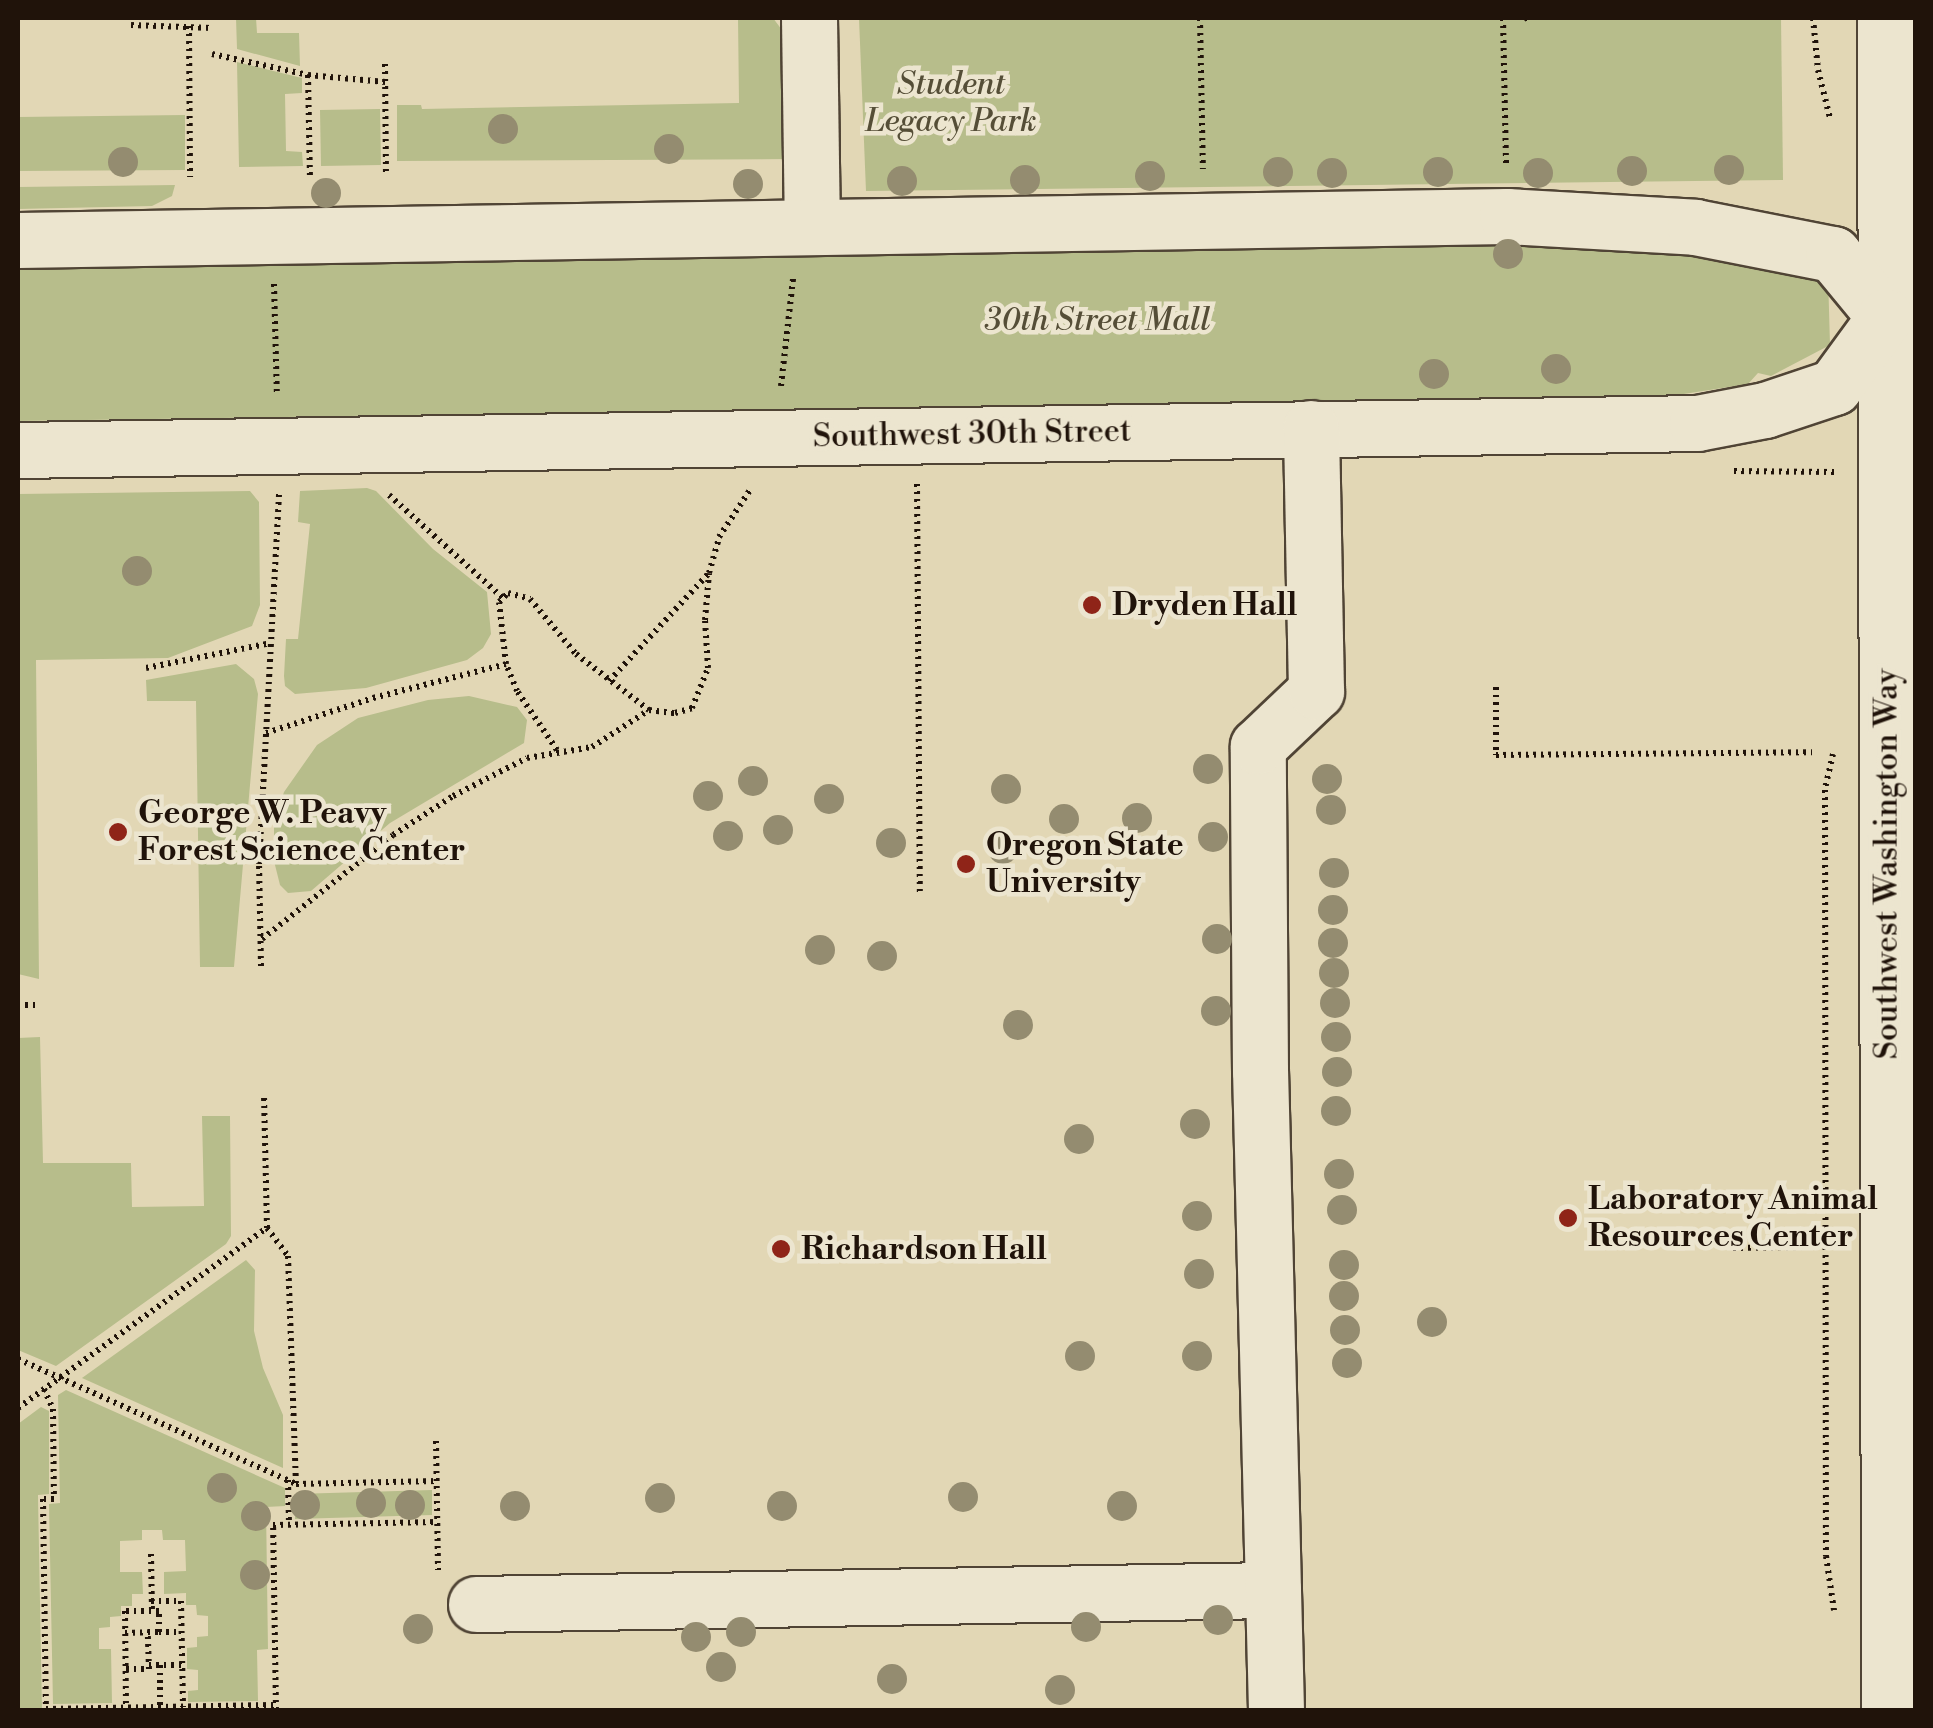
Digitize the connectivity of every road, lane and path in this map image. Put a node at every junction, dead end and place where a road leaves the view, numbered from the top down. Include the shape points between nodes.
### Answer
1 (131, 18) edge
2 (808, 18) edge
3 (1200, 18) edge
4 (1503, 18) edge
5 (1813, 18) edge
6 (1885, 18) edge
7 (189, 26) junction
8 (212, 28) dead end
9 (212, 54) dead end
10 (385, 64) dead end
11 (308, 75) junction
12 (386, 82) junction
13 (1832, 128) dead end
14 (386, 173) dead end
15 (310, 175) dead end
16 (190, 177) dead end
17 (1508, 216) junction
18 (1204, 220) junction
19 (803, 228) junction
20 (272, 238) junction
21 (18, 240) edge
22 (1900, 316) edge
23 (1834, 387) junction
24 (1311, 428) junction
25 (916, 434) junction
26 (278, 445) junction
27 (18, 450) edge
28 (767, 458) junction
29 (378, 484) dead end
30 (1835, 489) dead end
31 (709, 573) junction
32 (503, 598) junction
33 (272, 643) junction
34 (506, 664) junction
35 (146, 668) dead end
36 (610, 681) junction
37 (1496, 686) dead end
38 (649, 710) junction
39 (266, 734) junction
40 (1835, 747) dead end
41 (557, 750) junction
42 (1812, 752) dead end
43 (920, 892) dead end
44 (261, 940) junction
45 (261, 966) dead end
46 (40, 1005) dead end
47 (18, 1006) edge
48 (264, 1096) dead end
49 (267, 1228) junction
50 (1805, 1247) dead end
51 (1733, 1248) dead end
52 (18, 1358) edge
53 (60, 1378) junction
54 (44, 1389) junction
55 (18, 1408) edge
56 (436, 1441) dead end
57 (437, 1481) junction
58 (292, 1482) junction
59 (438, 1522) junction
60 (289, 1525) junction
61 (150, 1554) dead end
62 (1273, 1590) junction
63 (458, 1596) joint
64 (152, 1601) junction
65 (152, 1611) junction
66 (1836, 1624) dead end
67 (148, 1632) junction
68 (159, 1632) junction
69 (181, 1632) junction
70 (125, 1633) junction
71 (182, 1664) junction
72 (148, 1665) junction
73 (160, 1665) junction
74 (126, 1669) junction
75 (160, 1707) junction
76 (182, 1707) junction
77 (126, 1708) junction
78 (276, 1708) edge
79 (46, 1710) edge
80 (1276, 1710) edge
81 (1888, 1710) edge

1 - 7 path via 131,25
2 - 19 street
3 - 18 path
4 - 17 path
5 - 13 path
6 - 22 street, Southwest Washington Way
7 - 8 path
7 - 16 path
9 - 11 path
10 - 12 path
11 - 12 path
11 - 15 path
12 - 14 path
17 - 18 street
17 - 22 street via 1695,227 1833,254
18 - 19 street
19 - 20 street
19 - 28 path
20 - 21 street
20 - 26 path
22 - 23 street
22 - 81 street, Southwest Washington Way
23 - 24 street, Southwest 30th Street via 1697,423
23 - 30 path
24 - 25 street, Southwest 30th Street
24 - 62 street via 1316,691 1258,746
25 - 28 street, Southwest 30th Street
25 - 43 path
26 - 27 street, Southwest 30th Street
26 - 28 street, Southwest 30th Street
26 - 33 path
28 - 31 path via 719,537
29 - 32 path
31 - 36 path
31 - 38 path via 708,668 692,708
32 - 34 path via 499,630
32 - 36 path via 508,593 530,600 552,631
33 - 35 path
33 - 39 path
34 - 39 path
34 - 41 path
36 - 38 path
37 - 42 path via 1496,755
38 - 41 path via 592,747
39 - 44 path
40 - 66 path via 1825,790 1826,1556
41 - 44 path via 452,796 393,834
44 - 45 path
46 - 47 path
48 - 49 path
49 - 53 path
49 - 58 path via 288,1256
50 - 51 path
52 - 53 path
53 - 54 path
53 - 58 path
54 - 55 path
54 - 79 path via 53,1409 54,1481 54,1499 43,1499
56 - 57 path
57 - 58 path
57 - 59 path
58 - 60 path
59 - 60 path
59 - 63 path
60 - 78 path via 272,1525
61 - 64 path
62 - 63 street
62 - 80 street
64 - 65 path
64 - 69 path via 181,1601
65 - 68 path via 159,1611
65 - 70 path via 125,1611
67 - 68 path
67 - 70 path
67 - 72 path
68 - 69 path
69 - 71 path
70 - 74 path
71 - 73 path
71 - 76 path
72 - 73 path
72 - 74 path
73 - 75 path
74 - 77 path
75 - 76 path
75 - 77 path
76 - 78 path
77 - 79 path

